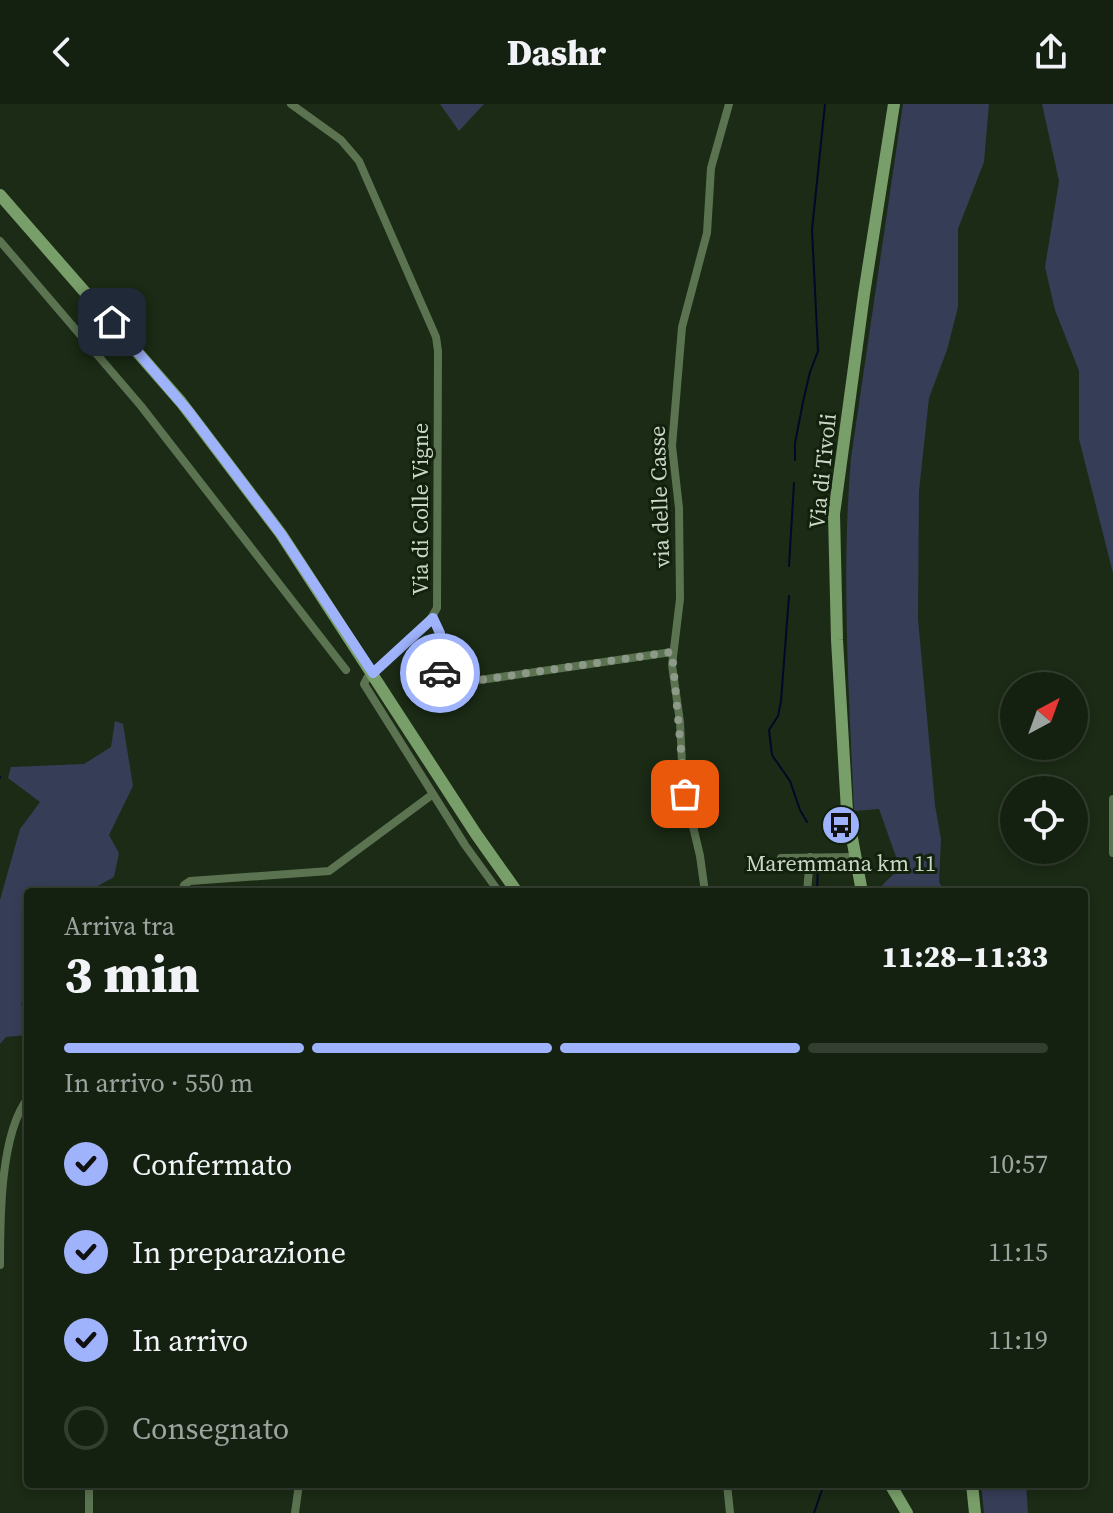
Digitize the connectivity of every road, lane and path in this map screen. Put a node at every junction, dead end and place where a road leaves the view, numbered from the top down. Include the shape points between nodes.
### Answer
1 (291, 104) edge
2 (729, 104) edge
3 (894, 104) edge
4 (0, 195) edge
5 (0, 241) edge
6 (433, 618) junction
7 (672, 652) junction
8 (346, 670) dead end
9 (373, 673) junction
10 (433, 794) junction
11 (1113, 799) edge
12 (1113, 853) edge
13 (810, 857) junction
14 (855, 857) junction
15 (781, 858) dead end
16 (183, 888) edge
17 (496, 888) edge
18 (514, 888) edge
19 (704, 888) edge
20 (807, 888) edge
21 (861, 888) edge
22 (24, 1104) edge
23 (0, 1265) edge
24 (89, 1488) edge
25 (298, 1488) edge
26 (727, 1488) edge
27 (892, 1488) edge
28 (972, 1488) edge
29 (89, 1513) edge
30 (295, 1513) edge
31 (730, 1513) edge
32 (907, 1513) edge
33 (975, 1513) edge

1 - 6 street, Via di Colle Vigne via 341,140 359,161 436,337 438,602
2 - 7 street, via delle Casse via 711,168 709,224 682,327 672,446 680,599
3 - 14 main road, Via di Tivoli via 834,514 846,804
4 - 9 main road via 189,412 287,543
5 - 8 street via 141,406
6 - 7 street via 440,637 439,686
6 - 9 street, Via di Colle Vigne
7 - 19 street, via delle Casse via 683,784
9 - 10 street via 365,686
9 - 18 main road
10 - 16 street via 329,871 190,881
10 - 17 street
11 - 12 street
13 - 14 street
13 - 15 street
13 - 20 street
14 - 21 main road, Via di Tivoli
22 - 23 street via 3,1166
24 - 29 street
25 - 30 street
26 - 31 street
27 - 32 main road
28 - 33 main road

